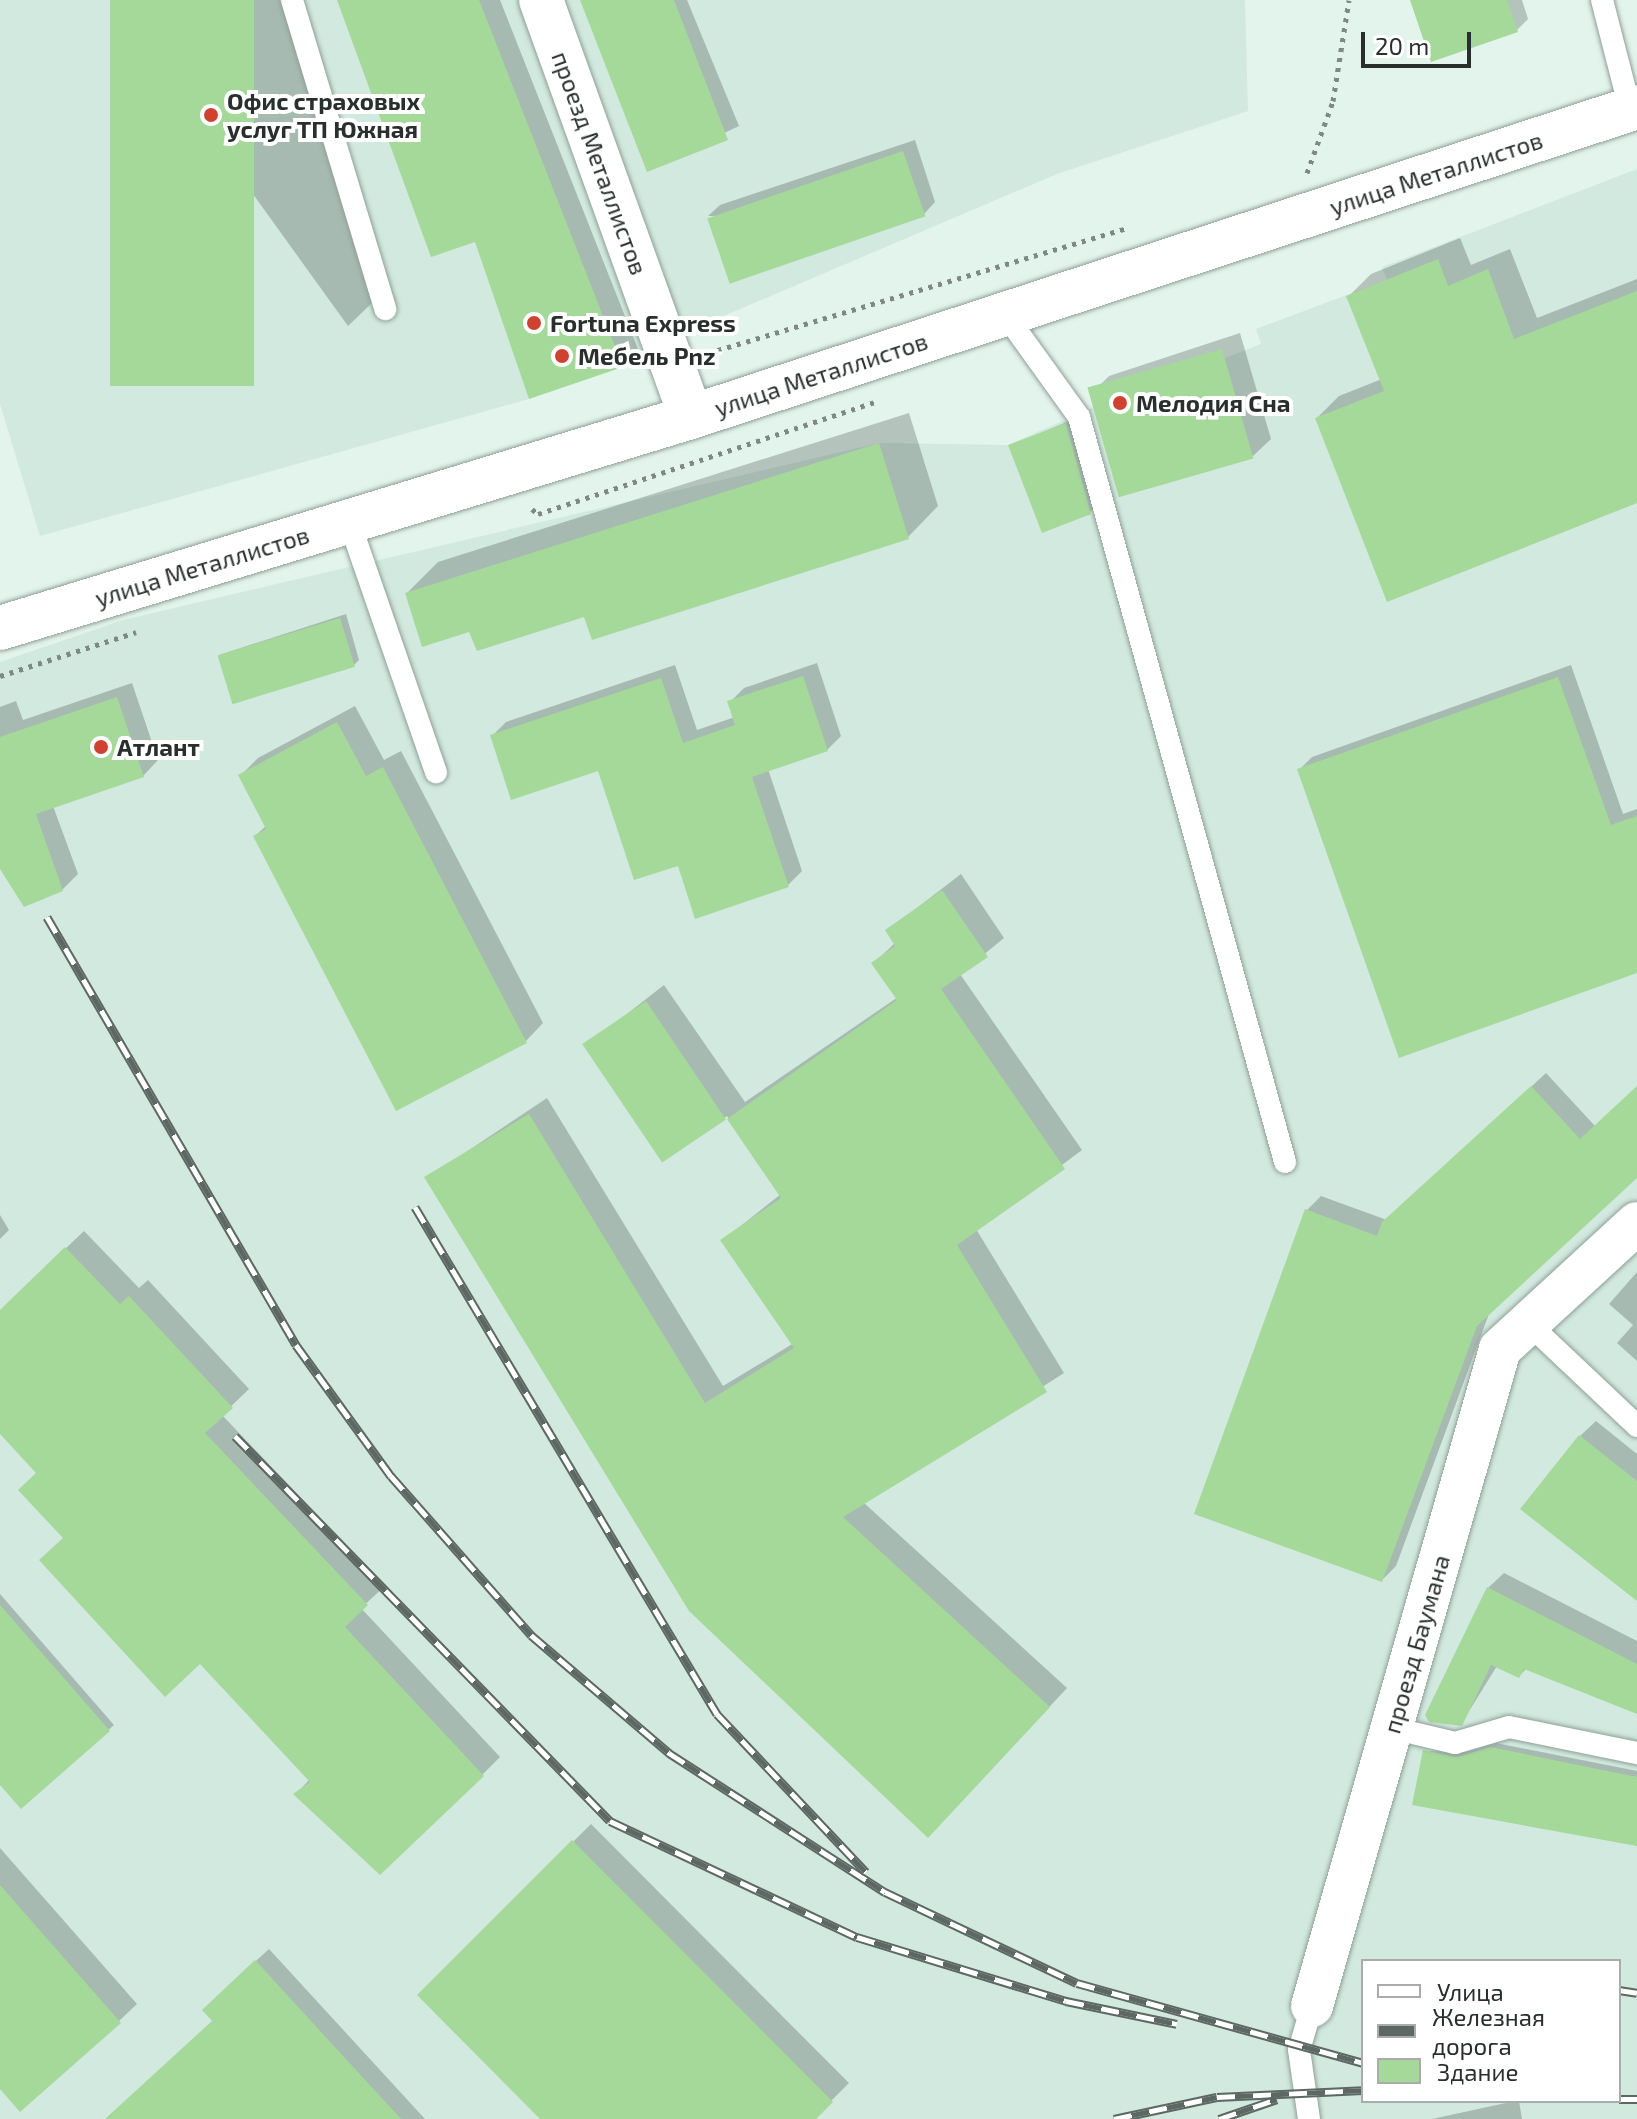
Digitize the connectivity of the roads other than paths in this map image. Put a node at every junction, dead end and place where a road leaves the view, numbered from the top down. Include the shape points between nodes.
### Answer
1 (292, 0) edge
2 (541, 0) edge
3 (1602, 0) edge
4 (1634, 108) edge
5 (385, 309) dead end
6 (1005, 314) junction
7 (691, 417) junction
8 (349, 521) junction
9 (0, 628) edge
10 (436, 772) dead end
11 (1285, 1162) dead end
12 (1637, 1223) edge
13 (1528, 1323) junction
14 (1637, 1426) edge
15 (1392, 1728) junction
16 (1637, 1753) edge
17 (1312, 2006) joint
18 (1309, 2119) edge

1 - 5 lane
2 - 7 street, проезд Металлистов
3 - 4 lane
4 - 6 street, улица Металлистов
6 - 7 street, улица Металлистов
6 - 11 lane via 1079,417
7 - 8 street, улица Металлистов
8 - 9 street, улица Металлистов
8 - 10 lane
12 - 13 street, проезд Баумана
13 - 14 lane
13 - 15 street, проезд Баумана via 1500,1349
15 - 16 lane via 1455,1743 1509,1727
15 - 17 street, проезд Баумана
17 - 18 lane, проезд Баумана via 1299,2050

